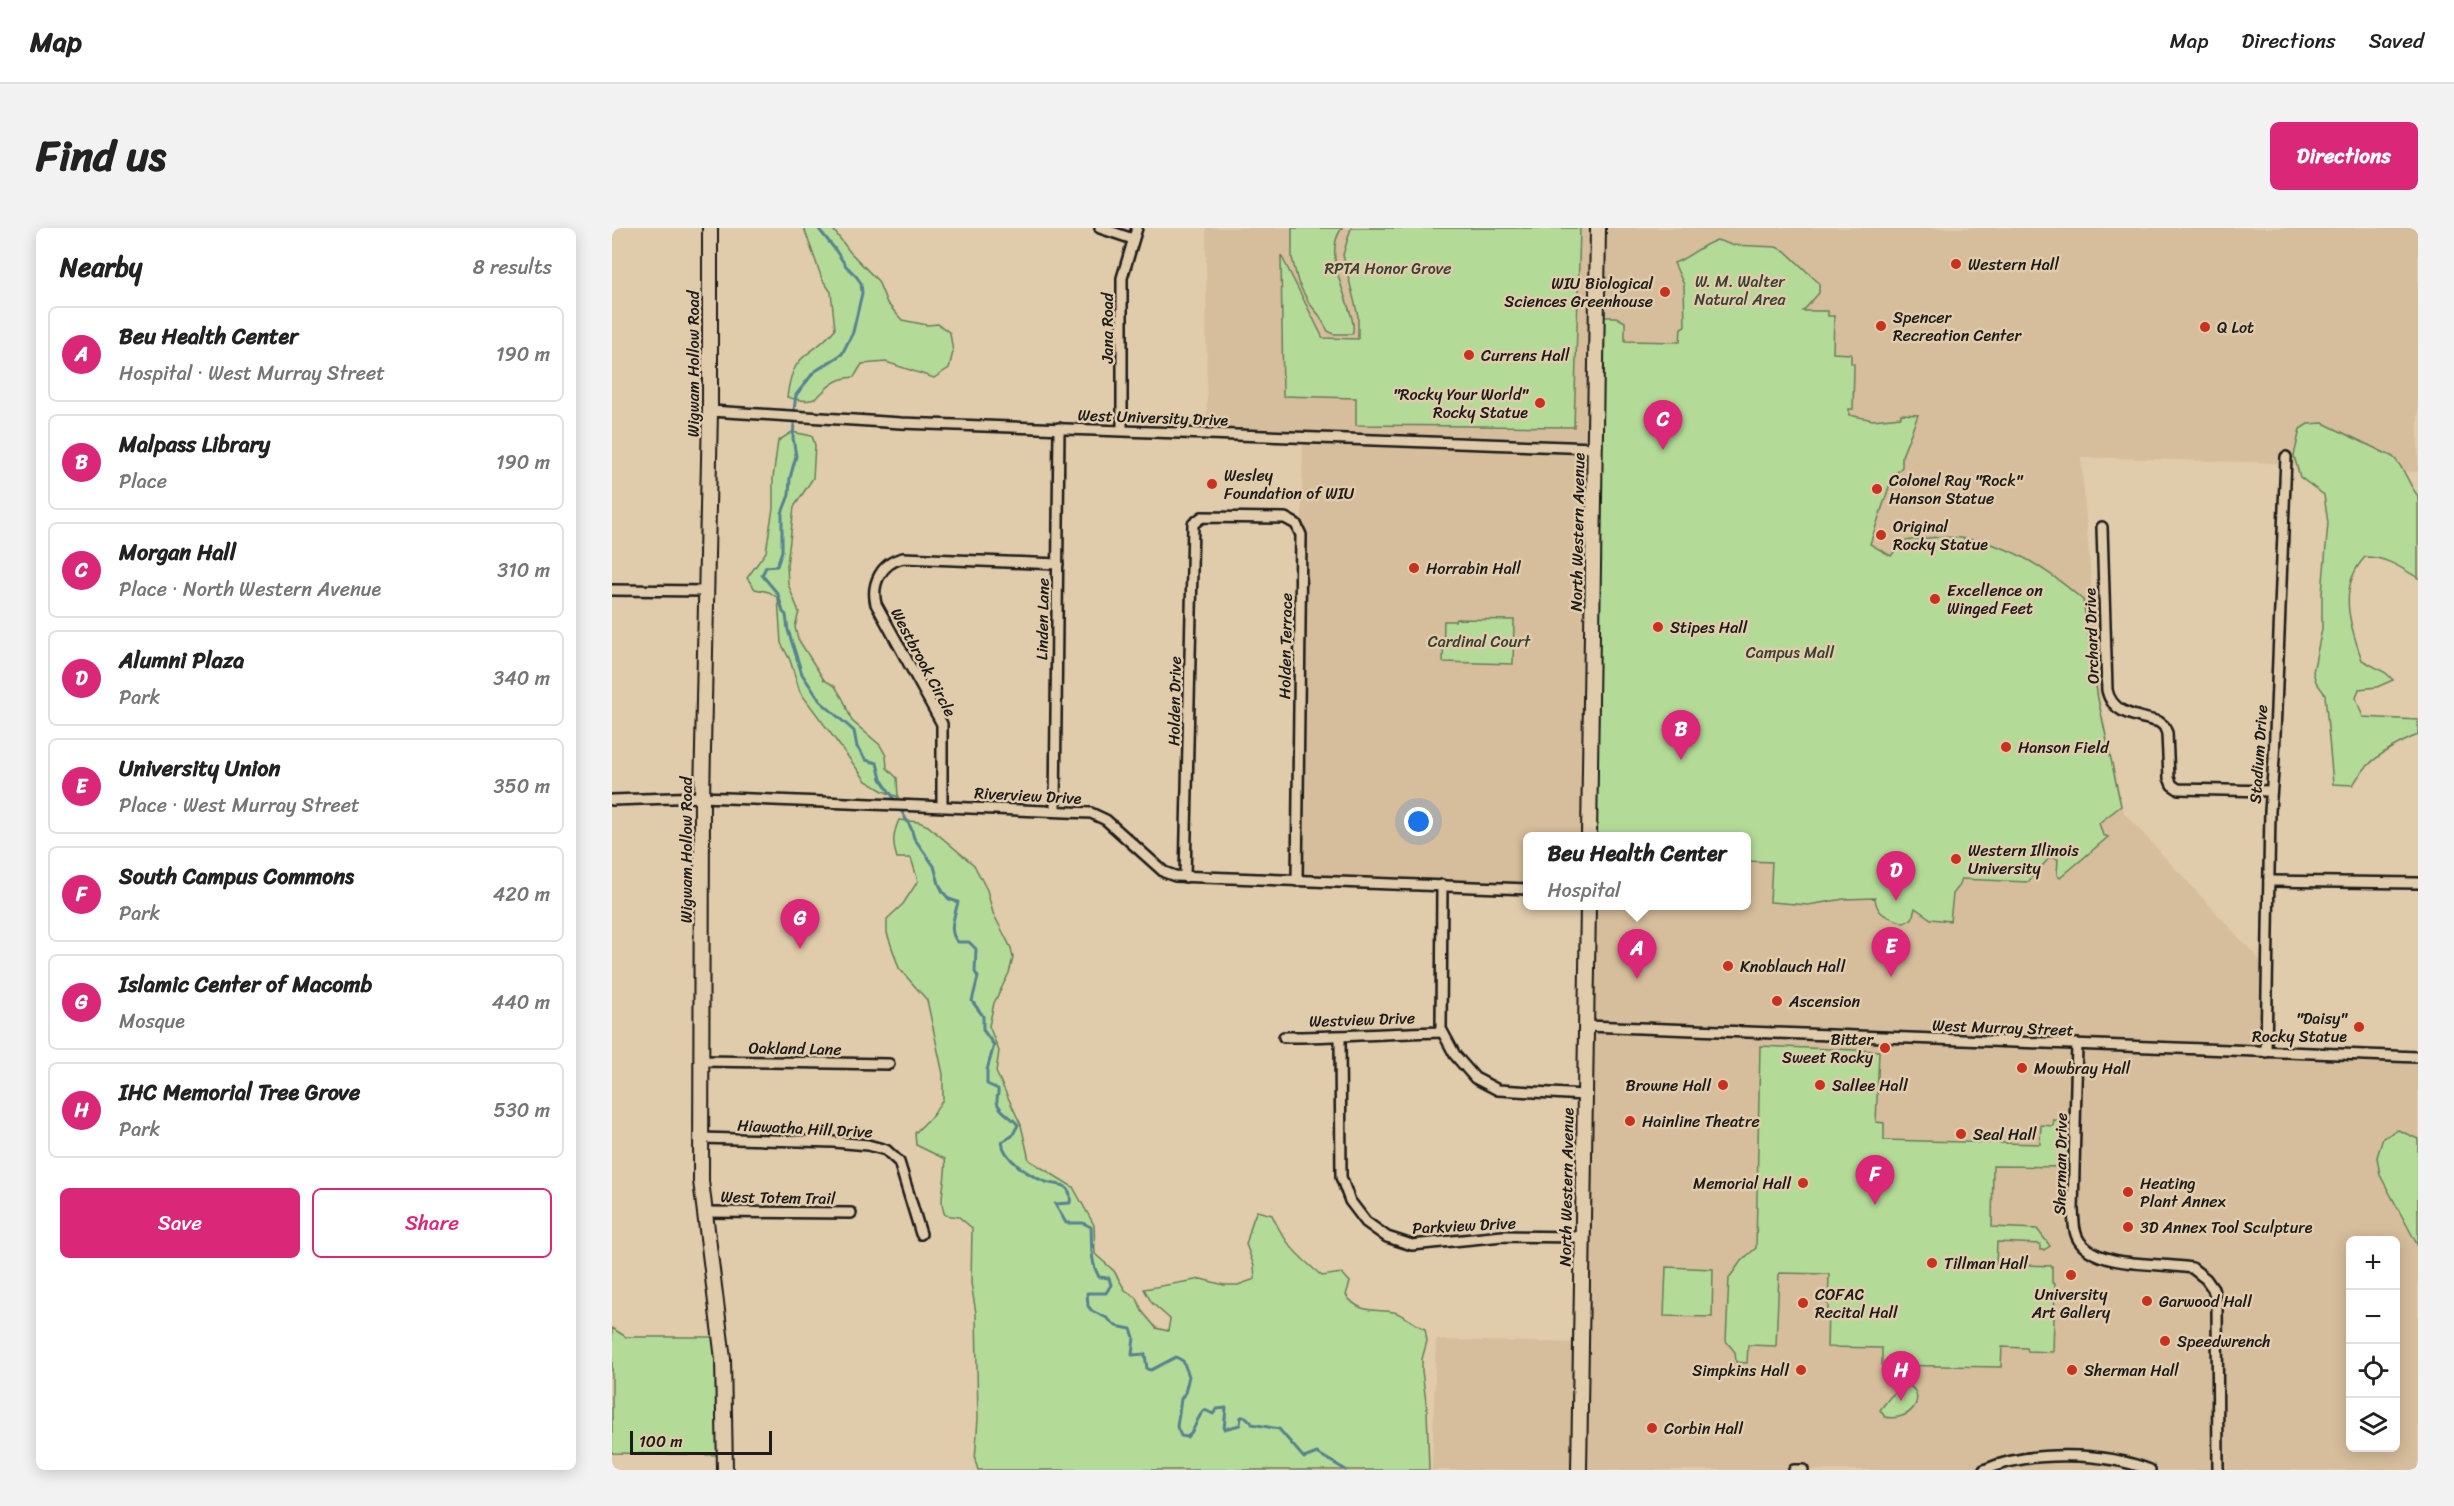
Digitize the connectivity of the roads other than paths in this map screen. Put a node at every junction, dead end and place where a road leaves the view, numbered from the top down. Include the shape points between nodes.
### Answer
1 (710, 228) edge
2 (1100, 228) edge
3 (1137, 228) edge
4 (1598, 228) edge
5 (1133, 239) junction
6 (710, 411) junction
7 (1059, 428) junction
8 (1122, 430) junction
9 (1594, 448) junction
10 (2286, 457) dead end
11 (1192, 526) joint
12 (2102, 527) dead end
13 (1058, 564) junction
14 (612, 590) edge
15 (706, 591) junction
16 (2271, 791) junction
17 (702, 797) junction
18 (612, 800) edge
19 (942, 806) junction
20 (1055, 811) junction
21 (1589, 832) edge
22 (1185, 877) junction
23 (1297, 881) junction
24 (2269, 881) junction
25 (2418, 883) edge
26 (1442, 885) junction
27 (1523, 889) edge
28 (1588, 910) edge
29 (1587, 1026) junction
30 (1442, 1032) junction
31 (1284, 1036) dead end
32 (1340, 1037) junction
33 (2077, 1044) junction
34 (2266, 1052) junction
35 (2418, 1057) edge
36 (701, 1061) junction
37 (889, 1064) dead end
38 (1584, 1095) junction
39 (701, 1138) junction
40 (704, 1212) junction
41 (851, 1213) dead end
42 (921, 1234) dead end
43 (1582, 1237) junction
44 (725, 1470) edge
45 (1579, 1470) edge
46 (1794, 1470) edge
47 (1803, 1470) edge
48 (1984, 1470) edge
49 (2150, 1470) edge
50 (2218, 1470) edge

1 - 6 street, Wigwam Hollow Road
2 - 5 street
3 - 5 street, Jana Road
4 - 9 street, North Western Avenue
5 - 8 street, Jana Road via 1121,284
6 - 7 street, West University Drive via 890,423
6 - 15 street, Wigwam Hollow Road
7 - 8 street, West University Drive
7 - 13 street, Linden Lane
8 - 9 street, West University Drive
9 - 21 street, North Western Avenue
10 - 16 street, Stadium Drive
11 - 22 street, Holden Drive
11 - 23 street, Holden Terrace via 1202,517 1285,518 1300,531
12 - 16 street, Orchard Drive via 2107,690 2111,701 2118,710 2164,726 2169,778 2178,789
13 - 19 street, Westbrook Circle via 903,558 892,561 878,577 874,590 876,604 942,724
13 - 20 street, Linden Lane
14 - 15 street
15 - 17 street, Wigwam Hollow Road
16 - 24 street, Stadium Drive
17 - 18 street, Riverview Drive
17 - 19 street, Riverview Drive
17 - 36 street, Wigwam Hollow Road
19 - 20 street, Riverview Drive
20 - 22 street, Riverview Drive via 1099,816 1164,872
22 - 23 street, Riverview Drive
23 - 26 street, Riverview Drive
24 - 25 street
24 - 34 street, Stadium Drive
26 - 27 street, Riverview Drive
26 - 30 street
28 - 29 street, North Western Avenue
29 - 33 street, West Murray Street
29 - 38 street, North Western Avenue
30 - 32 street, Westview Drive
30 - 38 street via 1464,1067 1490,1087
31 - 32 street, Westview Drive
32 - 43 street, Parkview Drive via 1340,1171 1350,1202 1366,1222 1387,1237 1412,1245 1503,1236
33 - 34 street, West Murray Street
33 - 50 street, Sherman Drive via 2075,1233 2079,1242 2098,1256 2192,1268 2213,1289 2218,1310
34 - 35 street, West Murray Street
36 - 37 street, Oakland Lane
36 - 39 street, Wigwam Hollow Road
38 - 43 street, North Western Avenue
39 - 40 street, Wigwam Hollow Road
39 - 42 street, Hiawatha Hill Drive via 877,1146 899,1162
40 - 41 street, West Totem Trail
40 - 44 street, Wigwam Hollow Road via 723,1359
43 - 45 street, North Western Avenue
46 - 47 street
48 - 49 street via 2040,1457 2122,1461

